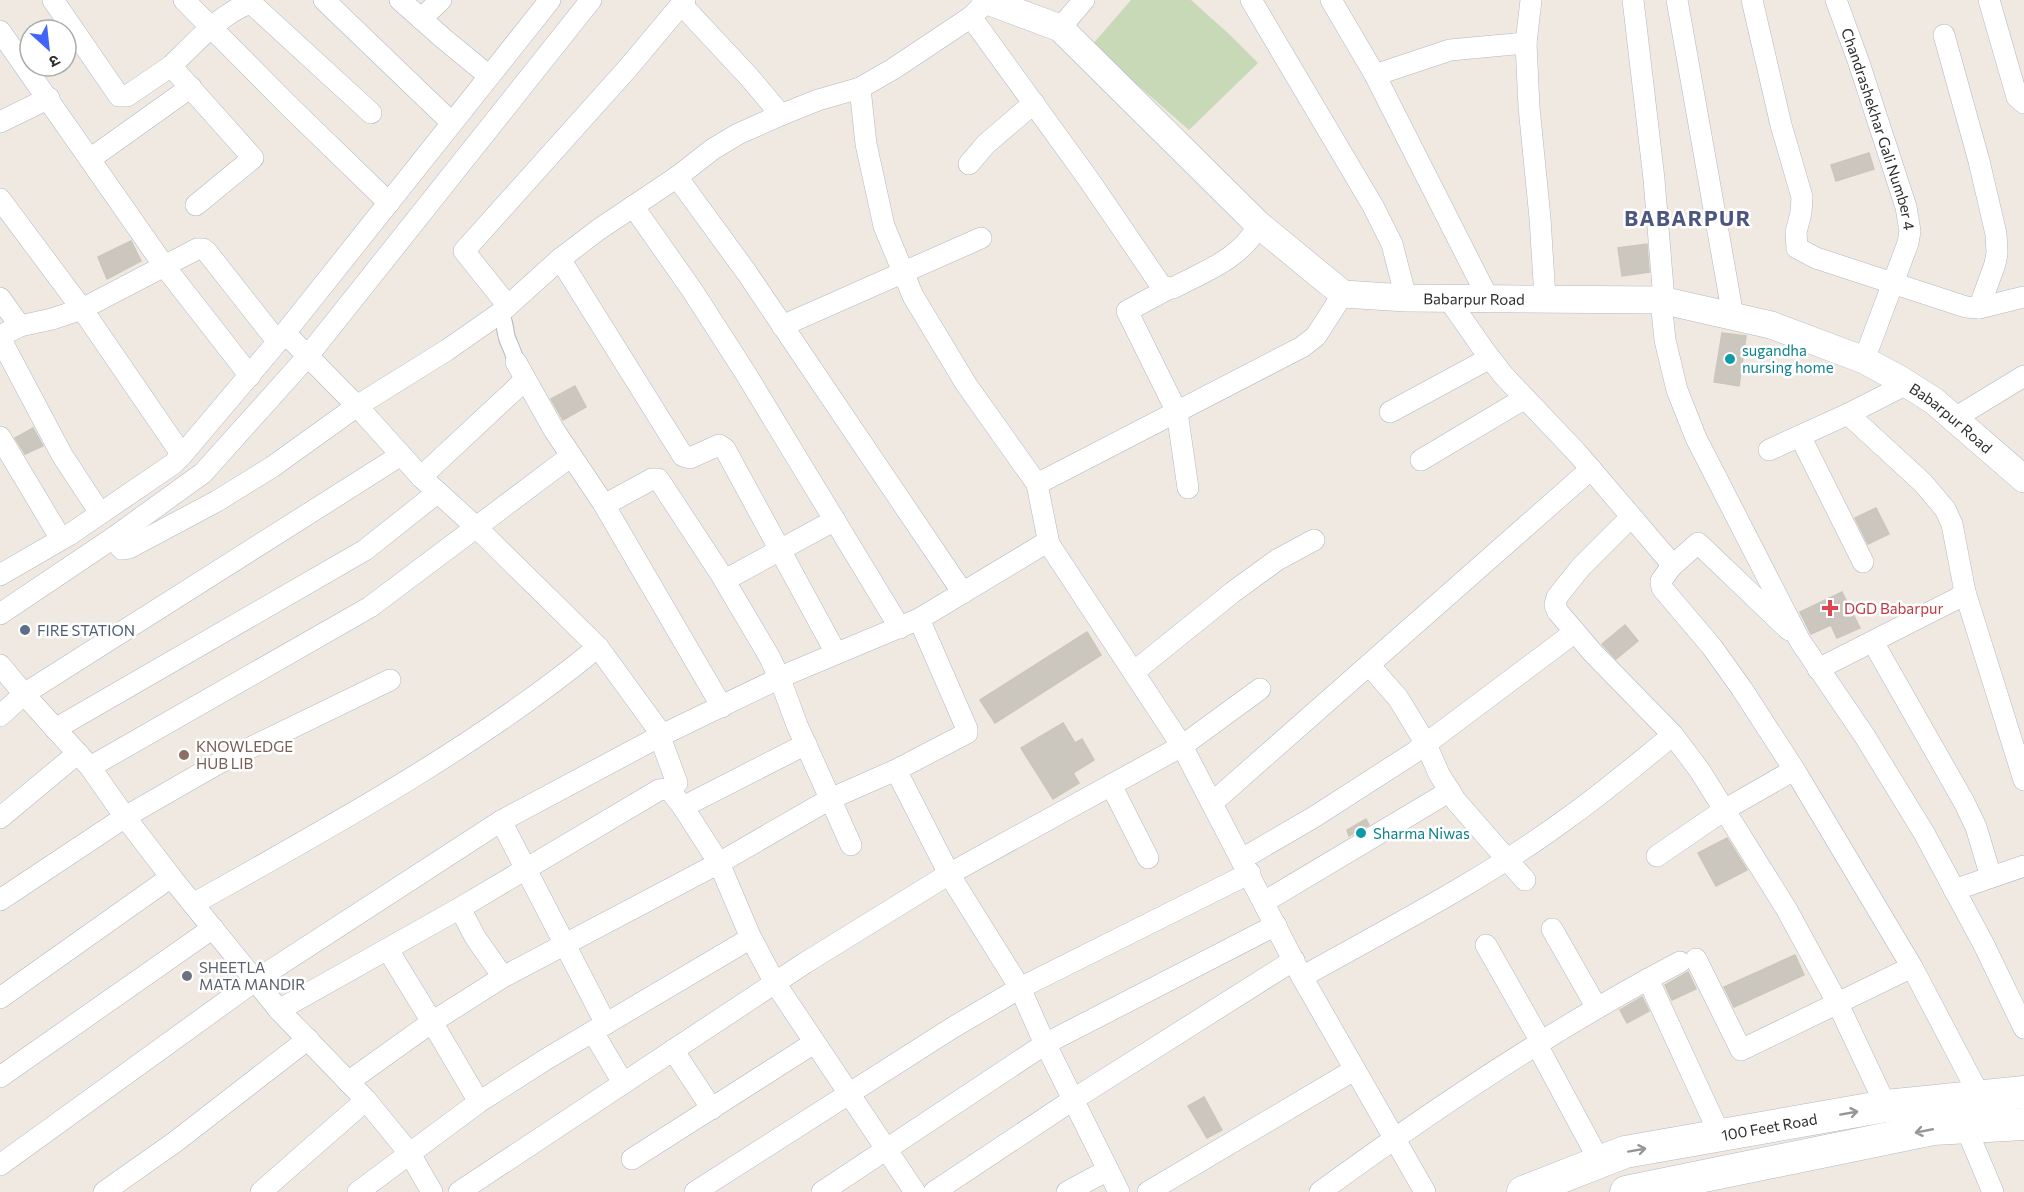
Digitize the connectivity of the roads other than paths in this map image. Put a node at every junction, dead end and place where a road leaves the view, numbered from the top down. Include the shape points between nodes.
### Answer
1 (52, 0) edge
2 (184, 0) edge
3 (324, 0) edge
4 (400, 0) edge
5 (441, 0) edge
6 (550, 0) edge
7 (591, 0) edge
8 (1084, 0) edge
9 (1251, 0) edge
10 (1331, 0) edge
11 (1531, 0) edge
12 (1633, 0) edge
13 (1677, 0) edge
14 (1752, 0) edge
15 (1836, 0) edge
16 (1989, 0) edge
17 (683, 2) edge
18 (981, 6) edge
19 (421, 19) junction
20 (212, 28) junction
21 (1060, 28) junction
22 (0, 31) edge
23 (1944, 35) dead end
24 (1526, 43) junction
25 (171, 66) junction
26 (1375, 75) junction
27 (489, 76) junction
28 (191, 87) junction
29 (860, 88) junction
30 (49, 98) junction
31 (1034, 103) junction
32 (2024, 103) edge
33 (371, 113) dead end
34 (781, 115) junction
35 (0, 122) edge
36 (452, 123) junction
37 (90, 159) junction
38 (969, 164) dead end
39 (677, 177) junction
40 (0, 198) edge
41 (389, 203) junction
42 (196, 205) dead end
43 (633, 206) junction
44 (1259, 225) junction
45 (981, 238) dead end
46 (560, 259) junction
47 (165, 267) junction
48 (902, 272) junction
49 (1894, 282) junction
50 (1168, 289) junction
51 (1343, 294) junction
52 (1447, 297) junction
53 (1545, 297) junction
54 (2024, 297) edge
55 (0, 298) edge
56 (1406, 298) junction
57 (1488, 298) junction
58 (1662, 300) junction
59 (1979, 308) junction
60 (82, 309) junction
61 (504, 309) junction
62 (1733, 316) junction
63 (20, 326) junction
64 (782, 326) junction
65 (0, 337) edge
66 (281, 337) junction
67 (307, 357) junction
68 (1490, 358) junction
69 (1864, 360) junction
70 (520, 371) junction
71 (250, 376) junction
72 (2024, 376) edge
73 (1907, 384) junction
74 (1525, 399) junction
75 (357, 406) junction
76 (1177, 412) junction
77 (1390, 412) dead end
78 (1848, 414) junction
79 (1955, 418) junction
80 (1800, 436) junction
81 (0, 437) edge
82 (1769, 450) dead end
83 (182, 455) junction
84 (401, 455) junction
85 (570, 456) junction
86 (1420, 460) dead end
87 (1591, 469) junction
88 (421, 477) junction
89 (2024, 479) edge
90 (1037, 484) junction
91 (1188, 489) dead end
92 (438, 492) junction
93 (603, 503) junction
94 (100, 513) junction
95 (1632, 517) junction
96 (835, 520) junction
97 (476, 527) junction
98 (113, 538) junction
99 (61, 539) junction
100 (1314, 540) dead end
101 (1049, 544) junction
102 (781, 549) junction
103 (1863, 562) dead end
104 (1671, 567) junction
105 (0, 575) edge
106 (725, 580) junction
107 (1965, 592) junction
108 (963, 593) junction
109 (0, 614) edge
110 (909, 624) junction
111 (1575, 632) junction
112 (1800, 641) junction
113 (1872, 642) junction
114 (598, 647) junction
115 (836, 653) junction
116 (0, 665) edge
117 (1369, 665) junction
118 (1818, 669) junction
119 (1134, 671) junction
120 (780, 679) junction
121 (390, 680) dead end
122 (1260, 688) dead end
123 (24, 694) junction
124 (723, 707) junction
125 (0, 716) edge
126 (55, 729) junction
127 (1673, 735) junction
128 (661, 736) junction
129 (806, 744) junction
130 (1426, 744) junction
131 (1182, 746) junction
132 (84, 760) junction
133 (896, 770) junction
134 (1794, 770) junction
135 (2024, 780) edge
136 (1111, 785) junction
137 (669, 789) junction
138 (1450, 791) junction
139 (830, 799) junction
140 (1212, 803) junction
141 (683, 807) junction
142 (1724, 810) junction
143 (125, 817) junction
144 (0, 818) edge
145 (501, 821) junction
146 (851, 845) dead end
147 (1658, 856) dead end
148 (1148, 858) dead end
149 (1507, 859) junction
150 (718, 863) junction
151 (1246, 866) junction
152 (2024, 866) edge
153 (525, 870) junction
154 (950, 874) junction
155 (171, 877) junction
156 (1991, 877) junction
157 (1525, 879) dead end
158 (1954, 890) junction
159 (0, 900) edge
160 (1264, 902) junction
161 (194, 904) junction
162 (460, 908) junction
163 (1276, 925) junction
164 (213, 928) junction
165 (1552, 929) dead end
166 (751, 938) junction
167 (564, 945) junction
168 (1486, 945) dead end
169 (388, 950) junction
170 (1912, 967) junction
171 (1298, 969) junction
172 (503, 977) junction
173 (1648, 979) junction
174 (256, 980) junction
175 (775, 983) junction
176 (1020, 988) junction
177 (0, 998) edge
178 (1839, 1004) junction
179 (1598, 1008) junction
180 (279, 1010) junction
181 (432, 1022) junction
182 (599, 1028) junction
183 (2024, 1028) edge
184 (308, 1039) junction
185 (814, 1043) junction
186 (1045, 1044) junction
187 (1539, 1044) junction
188 (673, 1050) junction
189 (1354, 1070) junction
190 (0, 1077) edge
191 (348, 1082) junction
192 (623, 1083) junction
193 (2024, 1092) edge
194 (848, 1094) junction
195 (1983, 1096) junction
196 (1074, 1099) junction
197 (366, 1100) junction
198 (479, 1102) junction
199 (1886, 1106) junction
200 (712, 1109) junction
201 (2024, 1124) edge
202 (1966, 1128) junction
203 (1720, 1135) junction
204 (1394, 1139) junction
205 (885, 1150) junction
206 (410, 1154) junction
207 (632, 1159) dead end
208 (1603, 1160) junction
209 (0, 1165) edge
210 (1108, 1170) junction
211 (1727, 1182) edge
212 (1152, 1191) edge
213 (104, 1192) edge
214 (261, 1192) edge
215 (358, 1192) edge
216 (432, 1192) edge
217 (459, 1192) edge
218 (695, 1192) edge
219 (822, 1192) edge
220 (915, 1192) edge
221 (934, 1192) edge
222 (1067, 1192) edge
223 (1119, 1192) edge
224 (1320, 1192) edge
225 (1425, 1192) edge
226 (1523, 1192) edge
227 (1626, 1192) edge
228 (1993, 1192) edge

1 - 25 street via 119,96 127,96
2 - 20 street
3 - 36 street
4 - 19 street
5 - 19 street
6 - 27 street
7 - 67 street
8 - 21 street
9 - 56 street via 1373,206 1392,244
10 - 26 street
11 - 24 street
12 - 58 street via 1654,179
13 - 62 street
14 - 49 street via 1802,197 1797,248 1816,258
15 - 49 street, Chandrashekhar Gali Number 4 via 1909,219 1908,243
16 - 32 street via 2017,97
17 - 34 street
17 - 61 street via 464,251
18 - 21 street
18 - 29 street
18 - 31 street
19 - 27 street
20 - 25 street
20 - 33 street via 251,3
20 - 41 street
21 - 44 street
22 - 30 street
23 - 59 street via 1996,234 1995,264
24 - 26 street via 1450,50
24 - 53 street
25 - 28 street
26 - 57 street
27 - 36 street
28 - 37 street
28 - 42 street via 254,158
29 - 34 street
29 - 48 street via 872,176 884,226
30 - 35 street
30 - 37 street
31 - 38 street
31 - 50 street via 1158,284
34 - 39 street via 738,134
36 - 41 street
37 - 47 street
39 - 43 street
39 - 64 street
40 - 60 street
41 - 66 street
43 - 46 street
43 - 96 street via 717,327
44 - 50 street via 1232,257
44 - 51 street
45 - 48 street
46 - 61 street
46 - 102 street via 679,452 690,458 715,445 725,449
47 - 60 street
47 - 66 street via 203,249
47 - 71 street
48 - 64 street
48 - 90 street via 966,384
49 - 59 street
49 - 69 street, Chandrashekhar Gali Number 4
50 - 76 street via 1127,311
51 - 56 street, Babarpur Road
51 - 76 street via 1311,341
52 - 56 street, Babarpur Road
52 - 57 street, Babarpur Road
52 - 68 street
53 - 57 street, Babarpur Road
53 - 58 street, Babarpur Road
54 - 59 street
55 - 63 street
58 - 62 street, Babarpur Road
58 - 112 street via 1665,340 1687,418
60 - 63 street
60 - 83 street
61 - 70 street via 507,337
61 - 75 street
62 - 69 street, Babarpur Road via 1771,325
63 - 65 street
64 - 108 street
65 - 94 street via 62,455
66 - 67 street
66 - 71 street
67 - 75 street
67 - 98 street via 203,473
68 - 74 street
68 - 77 street
69 - 73 street, Babarpur Road
70 - 85 street
70 - 88 street
71 - 83 street
72 - 79 street
73 - 78 street
73 - 79 street, Babarpur Road
74 - 86 street
74 - 87 street
75 - 84 street
75 - 98 street via 262,472 153,536 126,549
76 - 90 street
76 - 91 street
78 - 80 street
78 - 107 street via 1923,483 1945,509 1952,524
79 - 89 street, Babarpur Road
80 - 82 street
80 - 103 street
81 - 99 street
83 - 94 street
84 - 88 street
84 - 123 street
85 - 93 street
85 - 97 street
87 - 95 street
87 - 117 street
88 - 92 street
90 - 101 street
92 - 97 street
92 - 126 street via 365,550
93 - 106 street via 658,479
93 - 124 street
94 - 99 street
95 - 104 street
95 - 111 street via 1581,567 1557,597 1558,612
96 - 102 street
96 - 110 street
97 - 114 street
97 - 132 street via 370,607
98 - 109 street
99 - 105 street
100 - 119 street via 1277,560 1233,592
101 - 108 street
101 - 119 street
102 - 106 street
102 - 115 street
104 - 112 street via 1698,543
104 - 134 street via 1661,581 1662,588 1736,680
106 - 120 street
107 - 113 street
107 - 135 street
108 - 110 street
110 - 115 street
110 - 133 street via 968,733
111 - 127 street
111 - 130 street
112 - 118 street
113 - 118 street
113 - 156 street via 1964,802
114 - 128 street
114 - 161 street via 441,758
115 - 120 street
116 - 123 street
117 - 130 street via 1398,698
117 - 140 street
118 - 158 street via 1894,783
119 - 131 street
120 - 124 street
120 - 129 street
121 - 143 street via 219,763
122 - 131 street
123 - 125 street
123 - 126 street
124 - 128 street
126 - 132 street
127 - 142 street
127 - 149 street via 1566,820
128 - 137 street via 677,783
128 - 145 street
129 - 139 street
129 - 141 street
130 - 138 street
130 - 151 street
131 - 136 street
131 - 140 street
132 - 143 street
132 - 144 street
133 - 139 street
133 - 154 street
134 - 142 street
134 - 170 street
136 - 148 street
136 - 154 street
137 - 141 street
137 - 153 street via 659,790
138 - 149 street
138 - 160 street
139 - 146 street
139 - 150 street
140 - 151 street
141 - 150 street
142 - 147 street
142 - 178 street via 1787,910
143 - 155 street
143 - 159 street
145 - 153 street
145 - 174 street
149 - 157 street
149 - 171 street via 1462,887
150 - 166 street
150 - 167 street
151 - 160 street
151 - 176 street
152 - 156 street
153 - 162 street
153 - 167 street
154 - 175 street
154 - 176 street
155 - 161 street
155 - 177 street
156 - 158 street
158 - 183 street
160 - 163 street
161 - 164 street
162 - 169 street
162 - 172 street
163 - 171 street
163 - 186 street
164 - 174 street
164 - 190 street
165 - 179 street
166 - 175 street
166 - 182 street
167 - 172 street
167 - 182 street
168 - 187 street
169 - 180 street
169 - 181 street
170 - 178 street
170 - 195 street
171 - 189 street
171 - 196 street
172 - 181 street
173 - 178 street via 1688,960 1741,1050
173 - 179 street
173 - 203 street
174 - 180 street
174 - 209 street
175 - 185 street
175 - 188 street
176 - 186 street
176 - 194 street
178 - 199 street
179 - 187 street
180 - 184 street
181 - 191 street
181 - 198 street
182 - 192 street
182 - 198 street
184 - 191 street
184 - 213 street
185 - 194 street
185 - 200 street
186 - 196 street
186 - 205 street
187 - 204 street
187 - 208 street via 1593,1149
188 - 192 street
188 - 200 street
189 - 204 street
189 - 212 street
191 - 197 street
192 - 217 street
193 - 195 main road, 100 Feet Road
194 - 205 street
194 - 218 street
195 - 199 main road, 100 Feet Road
196 - 210 street
196 - 221 street
197 - 206 street
197 - 214 street
198 - 206 street
203 -> 199 main road, 100 Feet Road
200 - 207 street
201 - 202 main road
202 -> 211 main road via 1933,1129
202 - 228 street
208 -> 203 main road, 100 Feet Road via 1625,1152
204 - 224 street
204 - 225 street
205 - 219 street
205 - 220 street
206 - 215 street
206 - 216 street
208 - 226 main road, 100 Feet Road
210 - 222 street
210 - 223 street
211 - 227 main road

